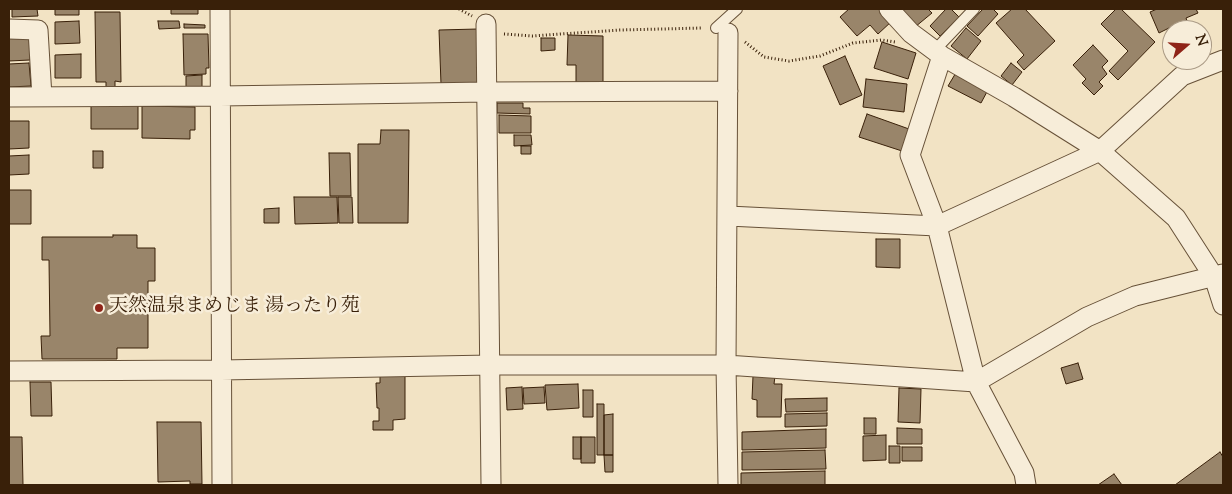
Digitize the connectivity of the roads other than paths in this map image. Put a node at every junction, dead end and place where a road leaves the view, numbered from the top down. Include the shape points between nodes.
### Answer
1 (220, 9) edge
2 (737, 9) edge
3 (889, 9) edge
4 (974, 9) edge
5 (486, 24) road end
6 (9, 29) edge
7 (722, 30) joint
8 (938, 53) junction
9 (1223, 60) edge
10 (728, 91) junction
11 (487, 92) junction
12 (220, 96) junction
13 (9, 97) edge
14 (42, 97) junction
15 (1100, 151) junction
16 (728, 216) junction
17 (937, 226) junction
18 (1219, 275) edge
19 (1223, 305) edge
20 (490, 365) junction
21 (726, 365) junction
22 (221, 370) junction
23 (9, 371) edge
24 (976, 382) junction
25 (222, 485) edge
26 (491, 485) edge
27 (728, 485) edge
28 (1026, 485) edge

1 - 12 street
2 - 7 lane
3 - 8 street via 911,33
4 - 8 lane
5 - 11 street
6 - 14 street via 38,30
7 - 10 street
8 - 15 street
8 - 17 street via 910,155
9 - 15 street via 1182,76
10 - 11 street
10 - 16 street
11 - 12 street
11 - 20 street
12 - 14 street
12 - 22 street
13 - 14 street
15 - 17 street
15 - 18 street via 1176,218
16 - 17 street
16 - 21 street
17 - 24 street
18 - 19 street
18 - 24 street via 1135,296 1087,317
20 - 21 street
20 - 22 street
20 - 26 street
21 - 24 street
21 - 27 street
22 - 23 street
22 - 25 street
24 - 28 street via 1024,473

